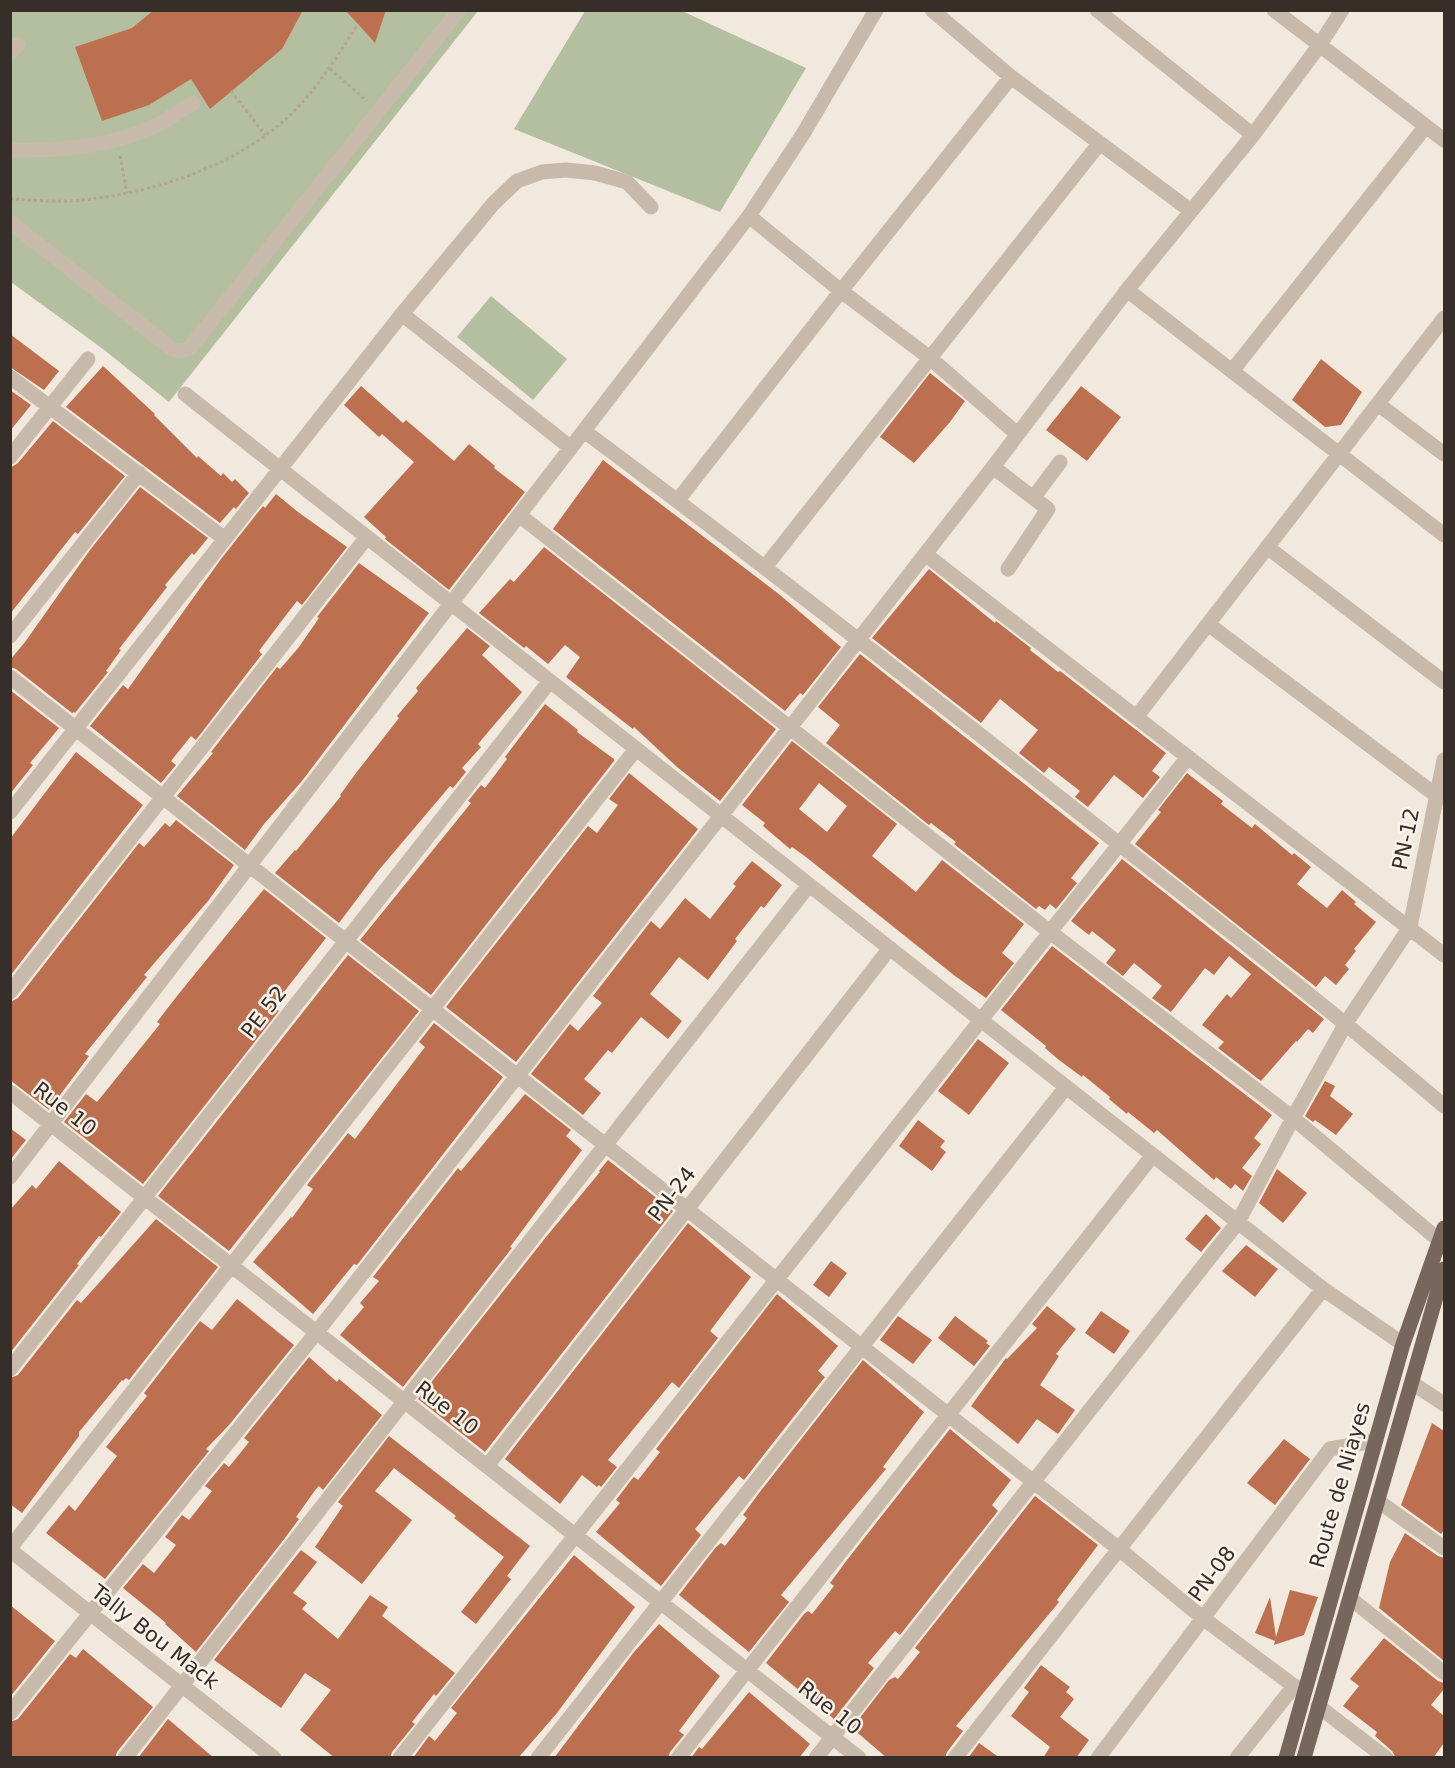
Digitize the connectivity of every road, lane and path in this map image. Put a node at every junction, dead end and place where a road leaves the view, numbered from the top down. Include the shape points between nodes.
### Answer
1 (459, 10) edge
2 (876, 10) edge
3 (932, 10) edge
4 (1097, 10) edge
5 (1274, 10) edge
6 (1342, 10) edge
7 (358, 24) dead end
8 (1319, 46) junction
9 (330, 69) junction
10 (1011, 77) junction
11 (231, 91) dead end
12 (193, 103) dead end
13 (379, 111) junction
14 (1426, 126) junction
15 (265, 135) junction
16 (1253, 135) junction
17 (116, 140) junction
18 (1444, 140) edge
19 (1099, 144) junction
20 (10, 150) edge
21 (127, 193) junction
22 (10, 199) edge
23 (651, 207) dead end
24 (1191, 211) junction
25 (749, 216) junction
26 (10, 222) edge
27 (1127, 290) junction
28 (841, 291) junction
29 (402, 314) junction
30 (1444, 318) edge
31 (88, 358) dead end
32 (930, 358) junction
33 (1232, 371) junction
34 (10, 377) edge
35 (185, 394) dead end
36 (1378, 404) junction
37 (51, 406) junction
38 (584, 430) junction
39 (1016, 433) junction
40 (571, 447) junction
41 (1339, 454) junction
42 (1444, 454) edge
43 (10, 457) edge
44 (1060, 462) dead end
45 (993, 467) junction
46 (280, 469) junction
47 (139, 473) junction
48 (1034, 497) junction
49 (678, 500) junction
50 (519, 515) junction
51 (1444, 535) edge
52 (367, 537) junction
53 (225, 539) junction
54 (1267, 548) junction
55 (925, 554) junction
56 (765, 567) junction
57 (1008, 568) dead end
58 (451, 603) junction
59 (1208, 624) junction
60 (10, 636) edge
61 (858, 639) junction
62 (10, 676) edge
63 (550, 681) junction
64 (1444, 682) edge
65 (1137, 716) junction
66 (76, 728) junction
67 (789, 729) junction
68 (636, 749) junction
69 (1188, 756) junction
70 (1444, 760) edge
71 (1437, 796) junction
72 (164, 797) junction
73 (10, 812) edge
74 (719, 815) junction
75 (1119, 844) junction
76 (250, 865) junction
77 (809, 885) junction
78 (1410, 927) junction
79 (1050, 932) junction
80 (346, 941) junction
81 (890, 948) junction
82 (1444, 955) edge
83 (10, 992) edge
84 (433, 1008) junction
85 (981, 1020) junction
86 (1346, 1023) junction
87 (517, 1076) junction
88 (1066, 1087) junction
89 (10, 1092) edge
90 (1444, 1106) edge
91 (1293, 1118) junction
92 (51, 1124) junction
93 (605, 1144) junction
94 (1153, 1155) junction
95 (10, 1177) edge
96 (145, 1198) junction
97 (687, 1208) junction
98 (1238, 1222) junction
99 (1442, 1234) edge
100 (231, 1266) junction
101 (1444, 1269) edge
102 (777, 1279) junction
103 (1323, 1289) junction
104 (316, 1333) junction
105 (1402, 1344) junction
106 (862, 1346) junction
107 (10, 1369) edge
108 (1412, 1383) junction
109 (404, 1401) junction
110 (1444, 1404) edge
111 (949, 1414) junction
112 (1374, 1441) junction
113 (487, 1466) junction
114 (1034, 1481) junction
115 (1378, 1501) junction
116 (575, 1535) junction
117 (1444, 1548) edge
118 (10, 1549) edge
119 (1119, 1549) junction
120 (1351, 1599) junction
121 (660, 1602) junction
122 (91, 1613) junction
123 (1204, 1619) junction
124 (747, 1670) junction
125 (1444, 1673) edge
126 (182, 1685) junction
127 (1299, 1687) junction
128 (1318, 1706) junction
129 (10, 1713) edge
130 (832, 1737) junction
131 (268, 1756) edge
132 (125, 1758) edge
133 (400, 1758) edge
134 (538, 1758) edge
135 (678, 1758) edge
136 (816, 1758) edge
137 (859, 1758) edge
138 (955, 1758) edge
139 (1098, 1758) edge
140 (1237, 1758) edge
141 (1286, 1758) edge
142 (1304, 1758) edge
143 (1386, 1758) edge

1 - 13 street
2 - 25 street via 803,135
3 - 10 street
4 - 16 street
5 - 8 street
6 - 8 street
7 - 9 path
8 - 14 street
8 - 16 street
9 - 13 path
9 - 15 path via 287,117
10 - 19 street
10 - 28 street
11 - 15 path
12 - 17 street via 157,125
13 - 26 street via 189,349 172,349
14 - 18 street
14 - 33 street
15 - 21 path via 245,151 207,167
16 - 24 street
17 - 20 street via 77,148
17 - 21 path
19 - 24 street
19 - 32 street
21 - 22 path via 81,201
23 - 29 street via 627,182 595,173 542,172 517,181 480,219
24 - 27 street
25 - 28 street
25 - 38 street
27 - 33 street
27 - 39 street
28 - 32 street
28 - 49 street
29 - 40 street
29 - 46 street
30 - 36 street
31 - 37 street
32 - 39 street
32 - 56 street
33 - 41 street
34 - 37 street
35 - 46 street
36 - 41 street
36 - 42 street
37 - 43 street
37 - 47 street
38 - 40 street
38 - 49 street
39 - 45 street
40 - 50 street
41 - 51 street
41 - 54 street
44 - 48 street
45 - 48 street
45 - 55 street
46 - 52 street
46 - 53 street
47 - 53 street
47 - 60 street
48 - 57 street via 1048,509
49 - 56 street
50 - 58 street
50 - 67 street
52 - 58 street
52 - 72 street
53 - 66 street
54 - 59 street
54 - 64 street
55 - 61 street
55 - 65 street
56 - 61 street
58 - 63 street
58 - 76 street
59 - 65 street
59 - 71 street
61 - 67 street
61 - 75 street
62 - 66 street
63 - 68 street
63 - 80 street, PE 52
65 - 69 street
66 - 72 street
66 - 73 street
67 - 74 street
67 - 79 street
68 - 74 street
68 - 84 street
69 - 75 street
69 - 78 street
70 - 71 street, PN-12
71 - 78 street, PN-12
72 - 76 street
72 - 83 street
74 - 77 street
74 - 87 street
75 - 79 street
75 - 86 street
76 - 80 street
76 - 92 street
77 - 81 street
77 - 93 street
78 - 82 street
78 - 86 street
79 - 85 street
79 - 91 street
80 - 84 street
80 - 96 street, PE 52
81 - 85 street
81 - 97 street, PN-24
84 - 87 street
84 - 100 street
85 - 88 street
85 - 102 street
86 - 90 street
86 - 91 street
87 - 93 street
87 - 104 street
88 - 94 street
88 - 106 street
89 - 92 street, Rue 10
91 - 98 street
91 - 99 street
92 - 95 street
92 - 96 street, Rue 10
93 - 97 street
93 - 109 street
94 - 98 street
94 - 111 street
96 - 100 street, Rue 10
96 - 107 street, PE 52
97 - 102 street
97 - 113 street, PN-24
98 - 103 street
98 - 114 street
99 - 105 main road, Route de Niayes
100 - 104 street, Rue 10
100 - 118 street
101 - 108 main road, Route de Niayes
102 - 106 street
102 - 116 street
103 - 105 street
103 - 119 street
104 - 109 street, Rue 10
104 - 122 street
105 - 112 main road, Route de Niayes
106 - 111 street
106 - 121 street
108 - 110 street
108 - 115 main road, Route de Niayes
109 - 113 street, Rue 10
109 - 126 street
111 - 114 street
111 - 124 street
112 - 123 street, PN-08 via 1330,1449
112 - 127 main road, Route de Niayes
113 - 116 street, Rue 10
114 - 119 street
114 - 130 street
115 - 117 street
115 - 120 main road, Route de Niayes
116 - 121 street, Rue 10
116 - 133 street
118 - 122 street, Tally Bou Mack
119 - 123 street
119 - 138 street
120 - 125 street
120 - 128 main road, Route de Niayes
121 - 124 street, Rue 10
121 - 134 street
122 - 126 street, Tally Bou Mack
122 - 129 street
123 - 127 street
123 - 139 street, PN-08
124 - 130 street, Rue 10
124 - 135 street
126 - 131 street, Tally Bou Mack
126 - 132 street
127 - 140 street
127 - 141 main road, Route de Niayes
128 - 142 main road, Route de Niayes
128 - 143 street
130 - 136 street
130 - 137 street, Rue 10

